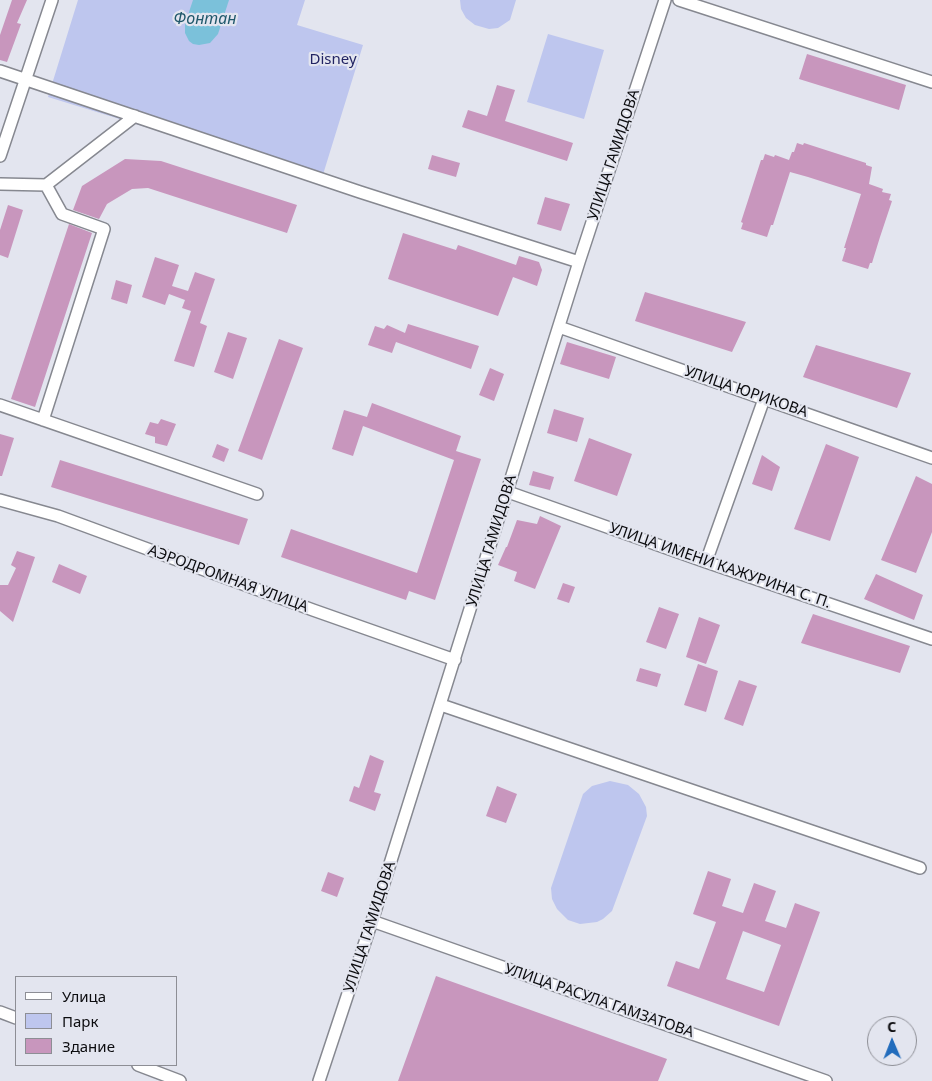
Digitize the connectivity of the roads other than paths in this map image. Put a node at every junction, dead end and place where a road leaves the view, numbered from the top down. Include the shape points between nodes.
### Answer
1 (52, 0) edge
2 (665, 0) edge
3 (679, 0) edge
4 (0, 70) edge
5 (26, 78) junction
6 (932, 82) edge
7 (135, 116) junction
8 (0, 156) edge
9 (0, 184) edge
10 (46, 185) junction
11 (580, 262) junction
12 (559, 327) junction
13 (764, 399) junction
14 (0, 405) edge
15 (43, 420) junction
16 (932, 458) edge
17 (508, 492) junction
18 (256, 494) dead end
19 (0, 500) edge
20 (706, 562) junction
21 (932, 639) edge
22 (455, 660) junction
23 (441, 705) junction
24 (920, 868) dead end
25 (372, 922) junction
26 (0, 1012) edge
27 (15, 1018) edge
28 (141, 1066) edge
29 (180, 1081) edge
30 (319, 1081) edge
31 (826, 1081) edge

1 - 5 street
2 - 11 street, УЛИЦА ГАМИДОВА
3 - 6 street
4 - 5 street
5 - 7 street
5 - 8 street
7 - 10 street
7 - 11 street
9 - 10 street
10 - 15 street via 62,214 104,229
11 - 12 street, УЛИЦА ГАМИДОВА
12 - 13 street, УЛИЦА ЮРИКОВА
12 - 17 street, УЛИЦА ГАМИДОВА
13 - 16 street, УЛИЦА ЮРИКОВА
13 - 20 street
14 - 15 street
15 - 18 street
17 - 20 street, УЛИЦА ИМЕНИ КАЖУРИНА С. П.
17 - 22 street, УЛИЦА ГАМИДОВА
19 - 22 street, АЭРОДРОМНАЯ УЛИЦА via 58,516
20 - 21 street, УЛИЦА ИМЕНИ КАЖУРИНА С. П.
22 - 23 street, УЛИЦА ГАМИДОВА
23 - 24 street
23 - 25 street, УЛИЦА ГАМИДОВА
25 - 30 street, УЛИЦА ГАМИДОВА
25 - 31 street, УЛИЦА РАСУЛА ГАМЗАТОВА
26 - 27 street
28 - 29 street

